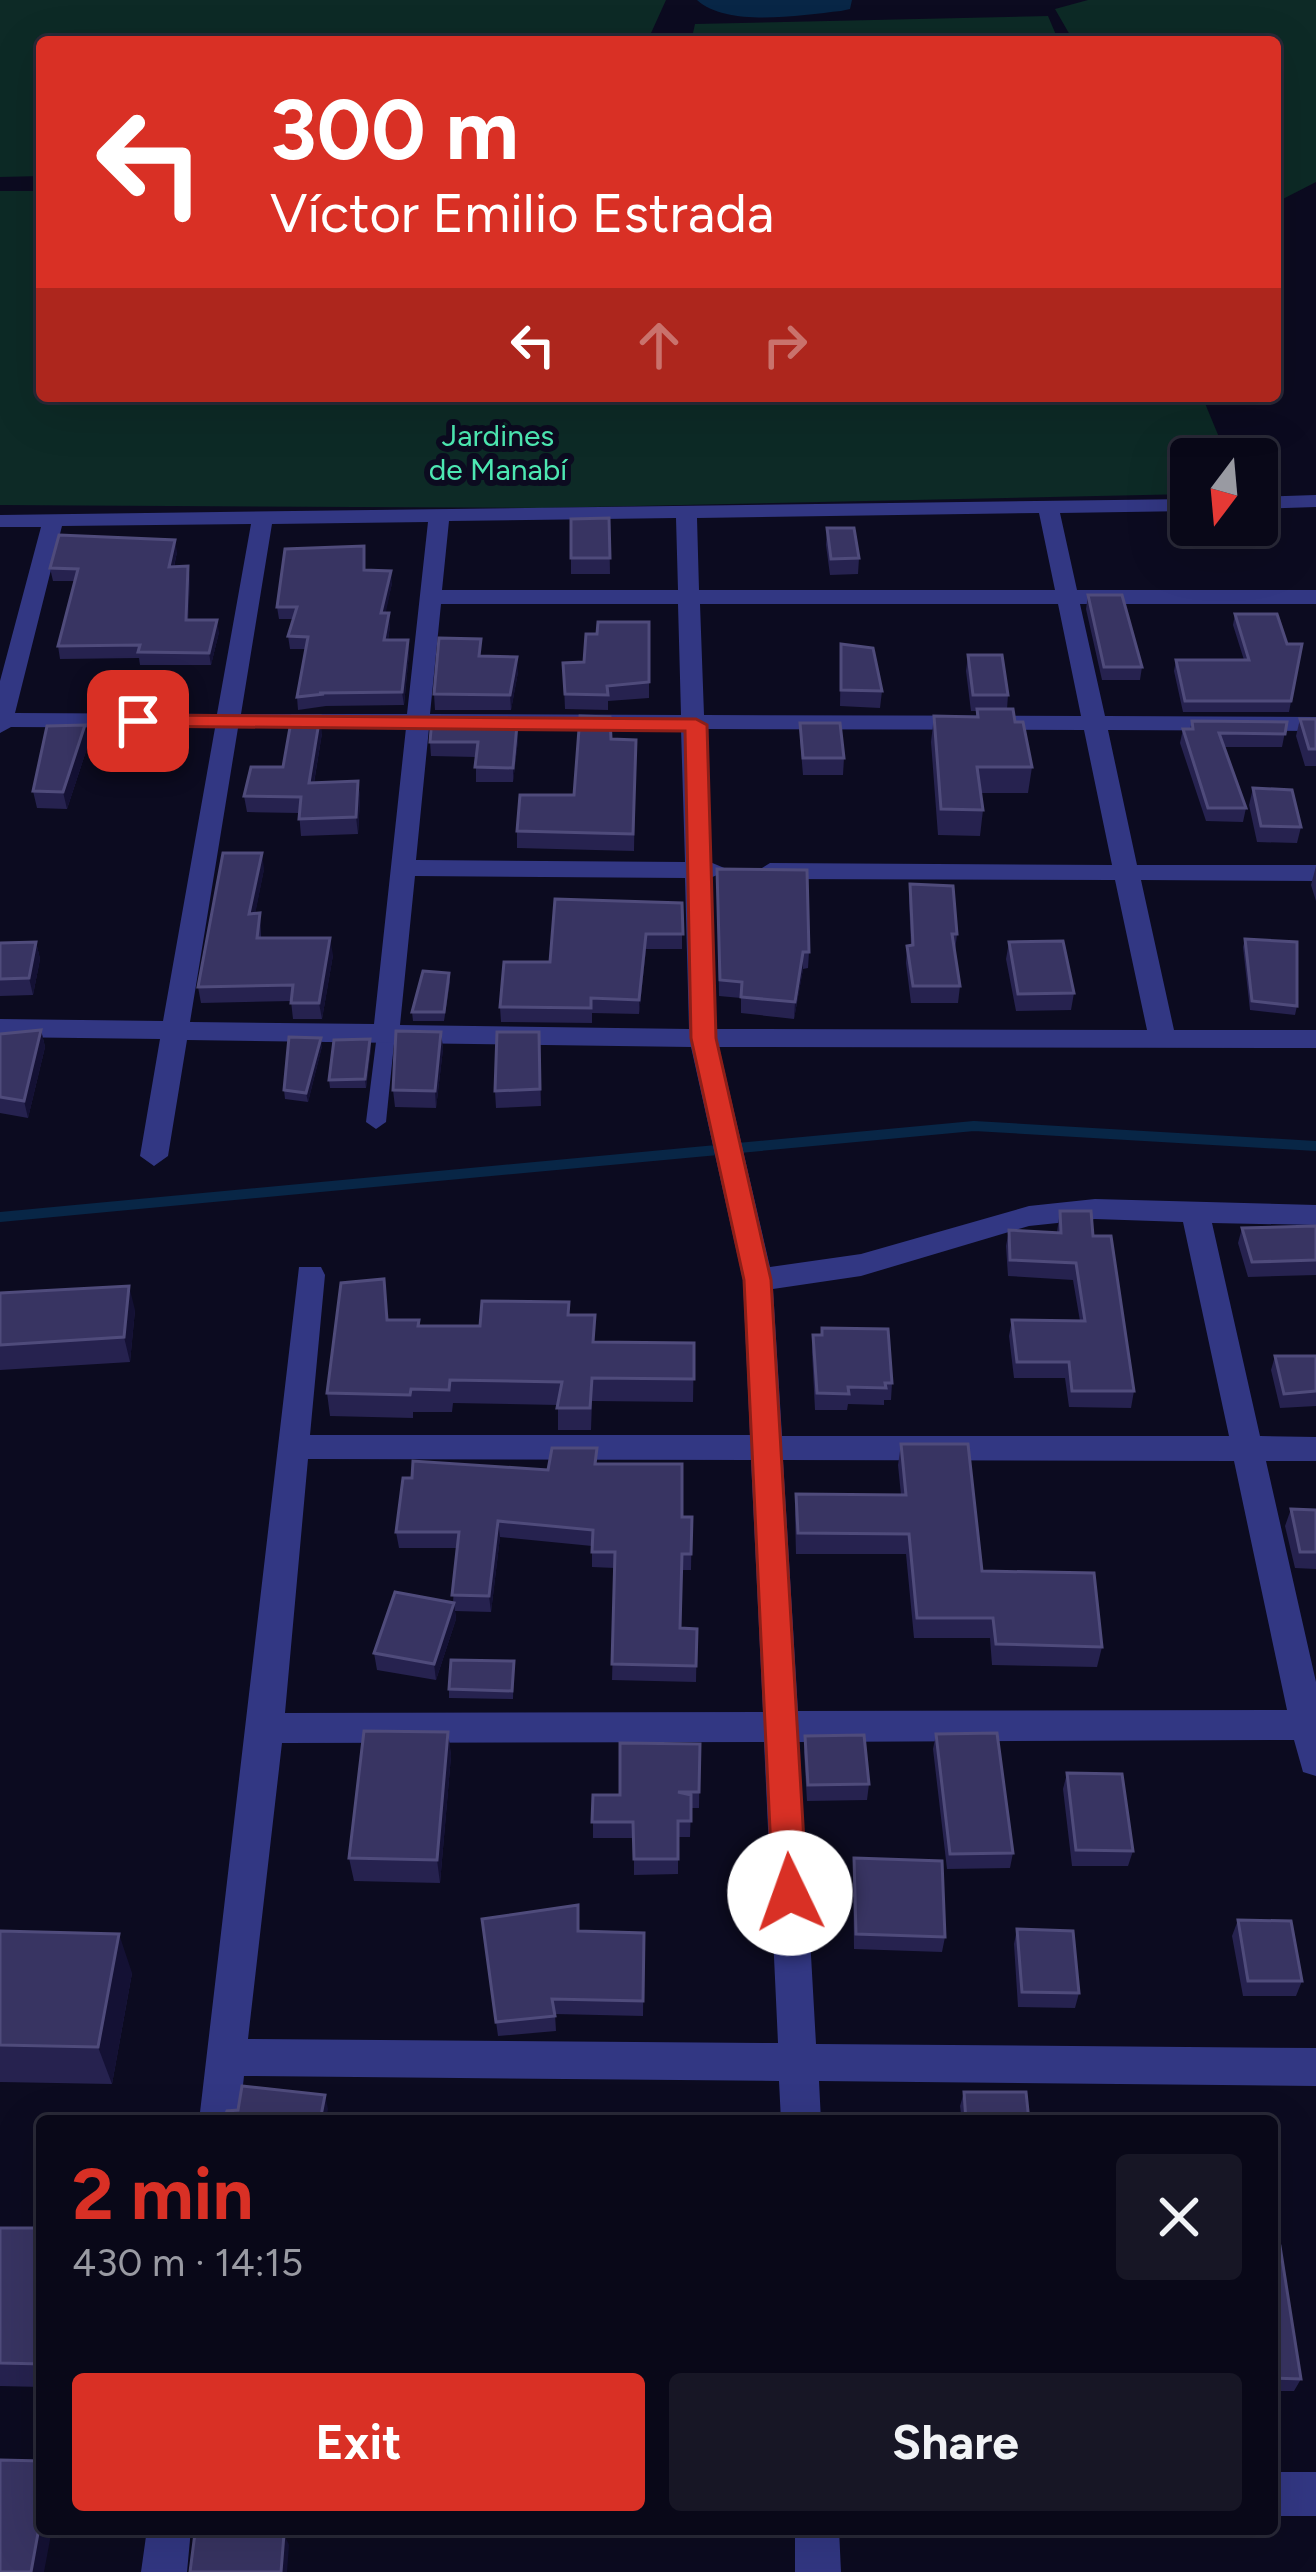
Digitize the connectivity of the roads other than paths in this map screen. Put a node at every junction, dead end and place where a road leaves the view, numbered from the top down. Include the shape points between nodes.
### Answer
1 (1316, 501) edge
2 (1278, 502) edge
3 (1170, 506) edge
4 (1049, 510) junction
5 (686, 515) junction
6 (439, 518) junction
7 (262, 519) junction
8 (53, 520) junction
9 (0, 521) edge
10 (432, 597) junction
11 (691, 597) junction
12 (1068, 597) junction
13 (1316, 597) edge
14 (0, 722) edge
15 (229, 722) junction
16 (420, 723) junction
17 (1316, 724) edge
18 (696, 725) junction
19 (1098, 725) junction
20 (403, 868) junction
21 (698, 870) junction
22 (1128, 873) junction
23 (1316, 873) edge
24 (0, 1028) edge
25 (174, 1031) junction
26 (386, 1034) junction
27 (1162, 1039) junction
28 (1316, 1039) edge
29 (705, 1046) junction
30 (376, 1122) dead end
31 (154, 1156) dead end
32 (1195, 1212) junction
33 (1316, 1215) edge
34 (310, 1275) dead end
35 (758, 1280) junction
36 (769, 1447) junction
37 (293, 1448) junction
38 (1248, 1448) junction
39 (1316, 1449) edge
40 (781, 1723) junction
41 (1312, 1725) edge
42 (266, 1728) junction
43 (1316, 1761) edge
44 (226, 2056) junction
45 (799, 2062) junction
46 (1316, 2067) edge
47 (220, 2115) edge
48 (801, 2115) edge
49 (1278, 2494) edge
50 (1316, 2494) edge
51 (168, 2535) edge
52 (817, 2535) edge
53 (164, 2572) edge
54 (818, 2572) edge

1 - 2 street
3 - 4 street
4 - 5 street
4 - 12 street
5 - 6 street
5 - 11 street
6 - 7 street
6 - 10 street
7 - 8 street
7 - 15 street
8 - 9 street
8 - 14 street
10 - 11 street
10 - 16 street
11 - 12 street
11 - 18 street
12 - 13 street
12 - 19 street
14 - 15 street
15 - 16 street
15 - 25 street
16 - 18 street
16 - 20 street
17 - 19 street
18 - 19 street
18 - 21 street
19 - 22 street
20 - 21 street
20 - 26 street
21 - 22 street
21 - 29 street
22 - 23 street
22 - 27 street
24 - 25 street
25 - 26 street
25 - 31 street
26 - 29 street
26 - 30 lane
27 - 28 street
27 - 29 street
29 - 35 street
32 - 33 street
32 - 35 street via 1029,1216 861,1265
32 - 38 street
34 - 37 street
35 - 36 street
36 - 37 street
36 - 38 street
36 - 40 street
37 - 42 street
38 - 39 street
38 - 41 street
40 - 41 street
40 - 42 street
40 - 45 street
41 - 43 street
42 - 44 street
44 - 45 street
44 - 47 street
45 - 46 street
45 - 48 street
49 - 50 street
51 - 53 street
52 - 54 street

